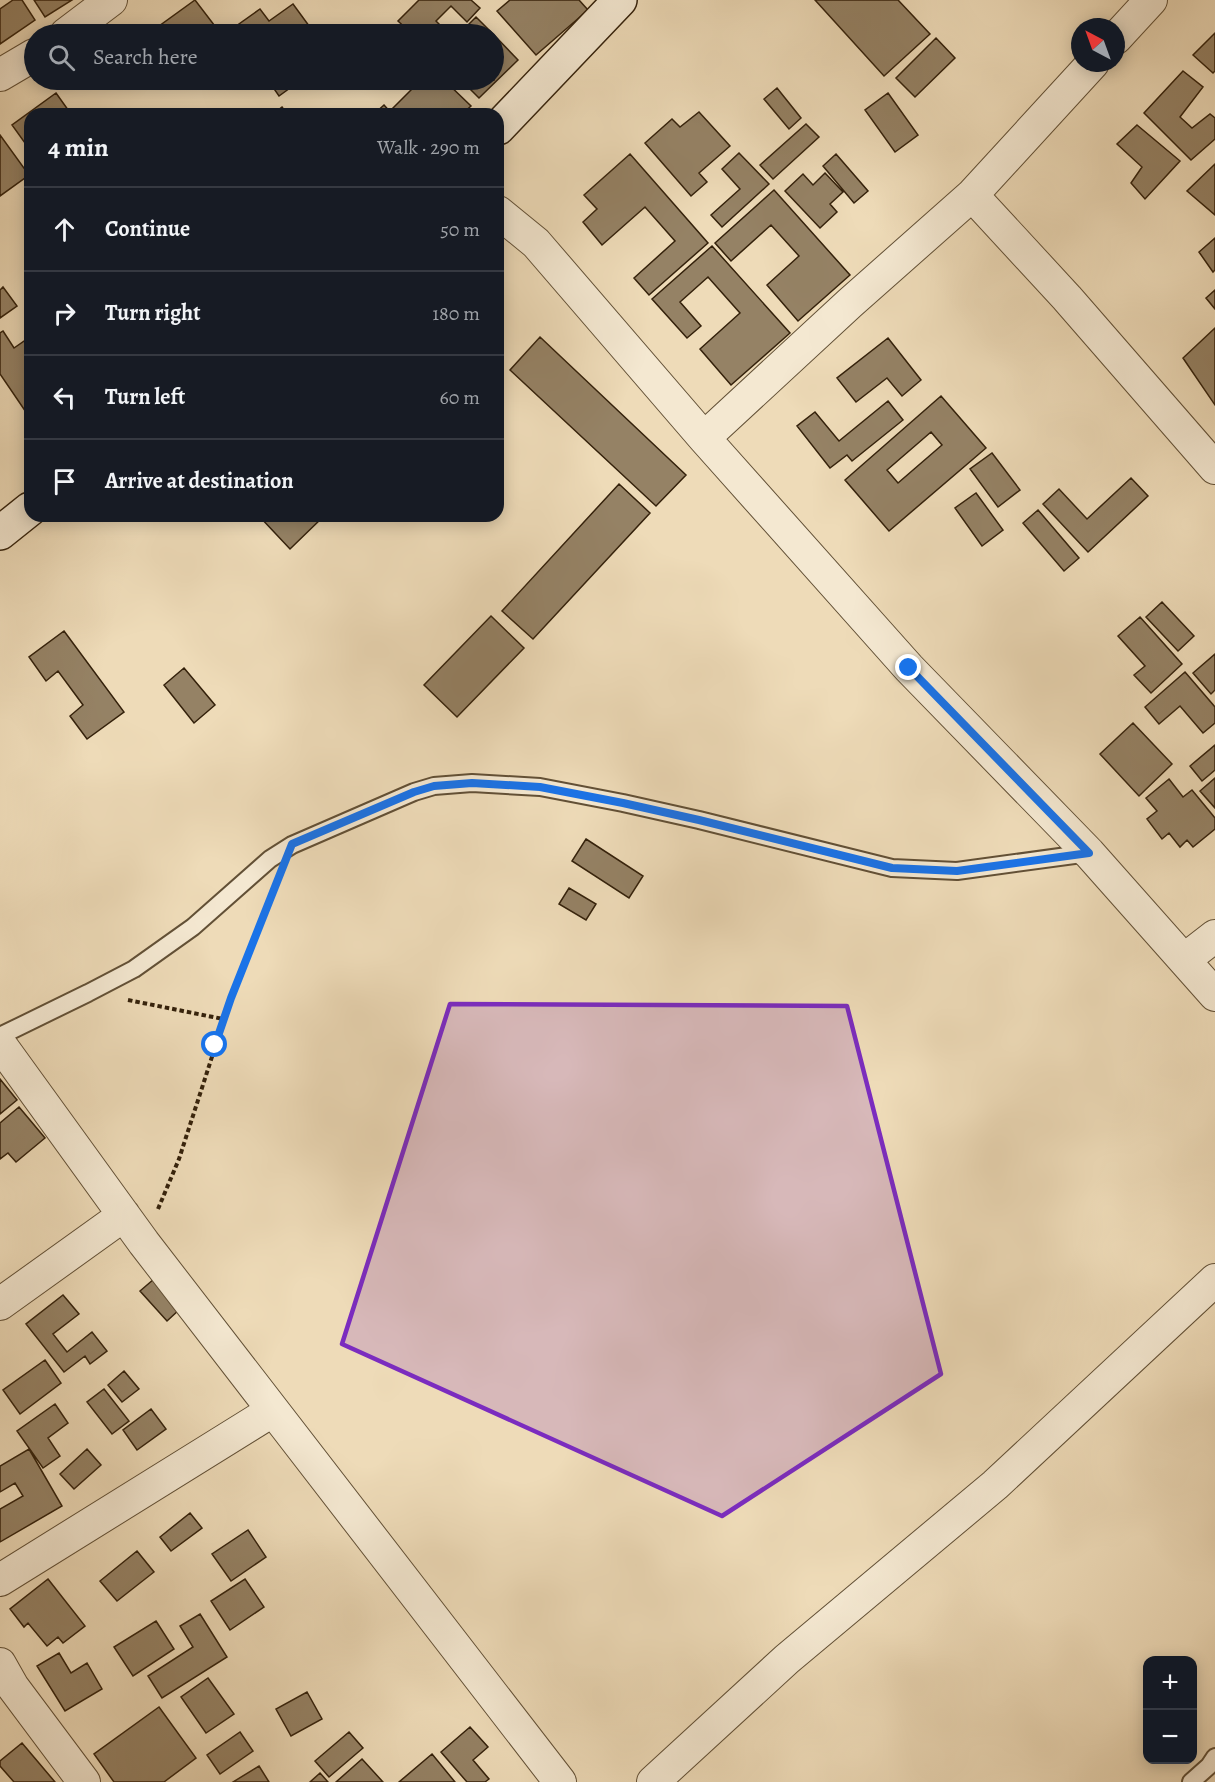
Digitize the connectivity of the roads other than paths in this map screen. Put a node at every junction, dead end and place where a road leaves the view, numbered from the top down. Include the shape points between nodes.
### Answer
1 (111, 0) edge
2 (620, 0) edge
3 (1151, 0) edge
4 (79, 24) edge
5 (1125, 28) edge
6 (24, 61) edge
7 (1085, 72) edge
8 (0, 75) edge
9 (504, 122) edge
10 (972, 195) junction
11 (504, 217) edge
12 (704, 438) junction
13 (1215, 468) edge
14 (24, 514) edge
15 (0, 532) edge
16 (1089, 853) junction
17 (1215, 936) edge
18 (1184, 960) junction
19 (1215, 995) edge
20 (0, 1036) edge
21 (0, 1044) edge
22 (124, 1215) junction
23 (1215, 1280) edge
24 (0, 1304) edge
25 (272, 1411) junction
26 (0, 1580) edge
27 (0, 1664) edge
28 (1215, 1757) edge
29 (84, 1782) edge
30 (560, 1782) edge
31 (653, 1782) edge
32 (1191, 1782) edge

1 - 4 street
2 - 9 street
3 - 5 street
6 - 8 street
7 - 10 street
10 - 12 street
10 - 13 street
11 - 12 street via 536,243
12 - 16 street via 909,668
14 - 15 street
16 - 18 street
16 - 20 lane via 957,871 892,868 623,803 540,787 472,783 434,786 292,844 193,927 134,969
17 - 18 street
18 - 19 street
21 - 22 street
22 - 24 street
22 - 25 street
23 - 31 street via 995,1485 787,1659
25 - 26 street
25 - 30 street
27 - 29 street
28 - 32 lane

